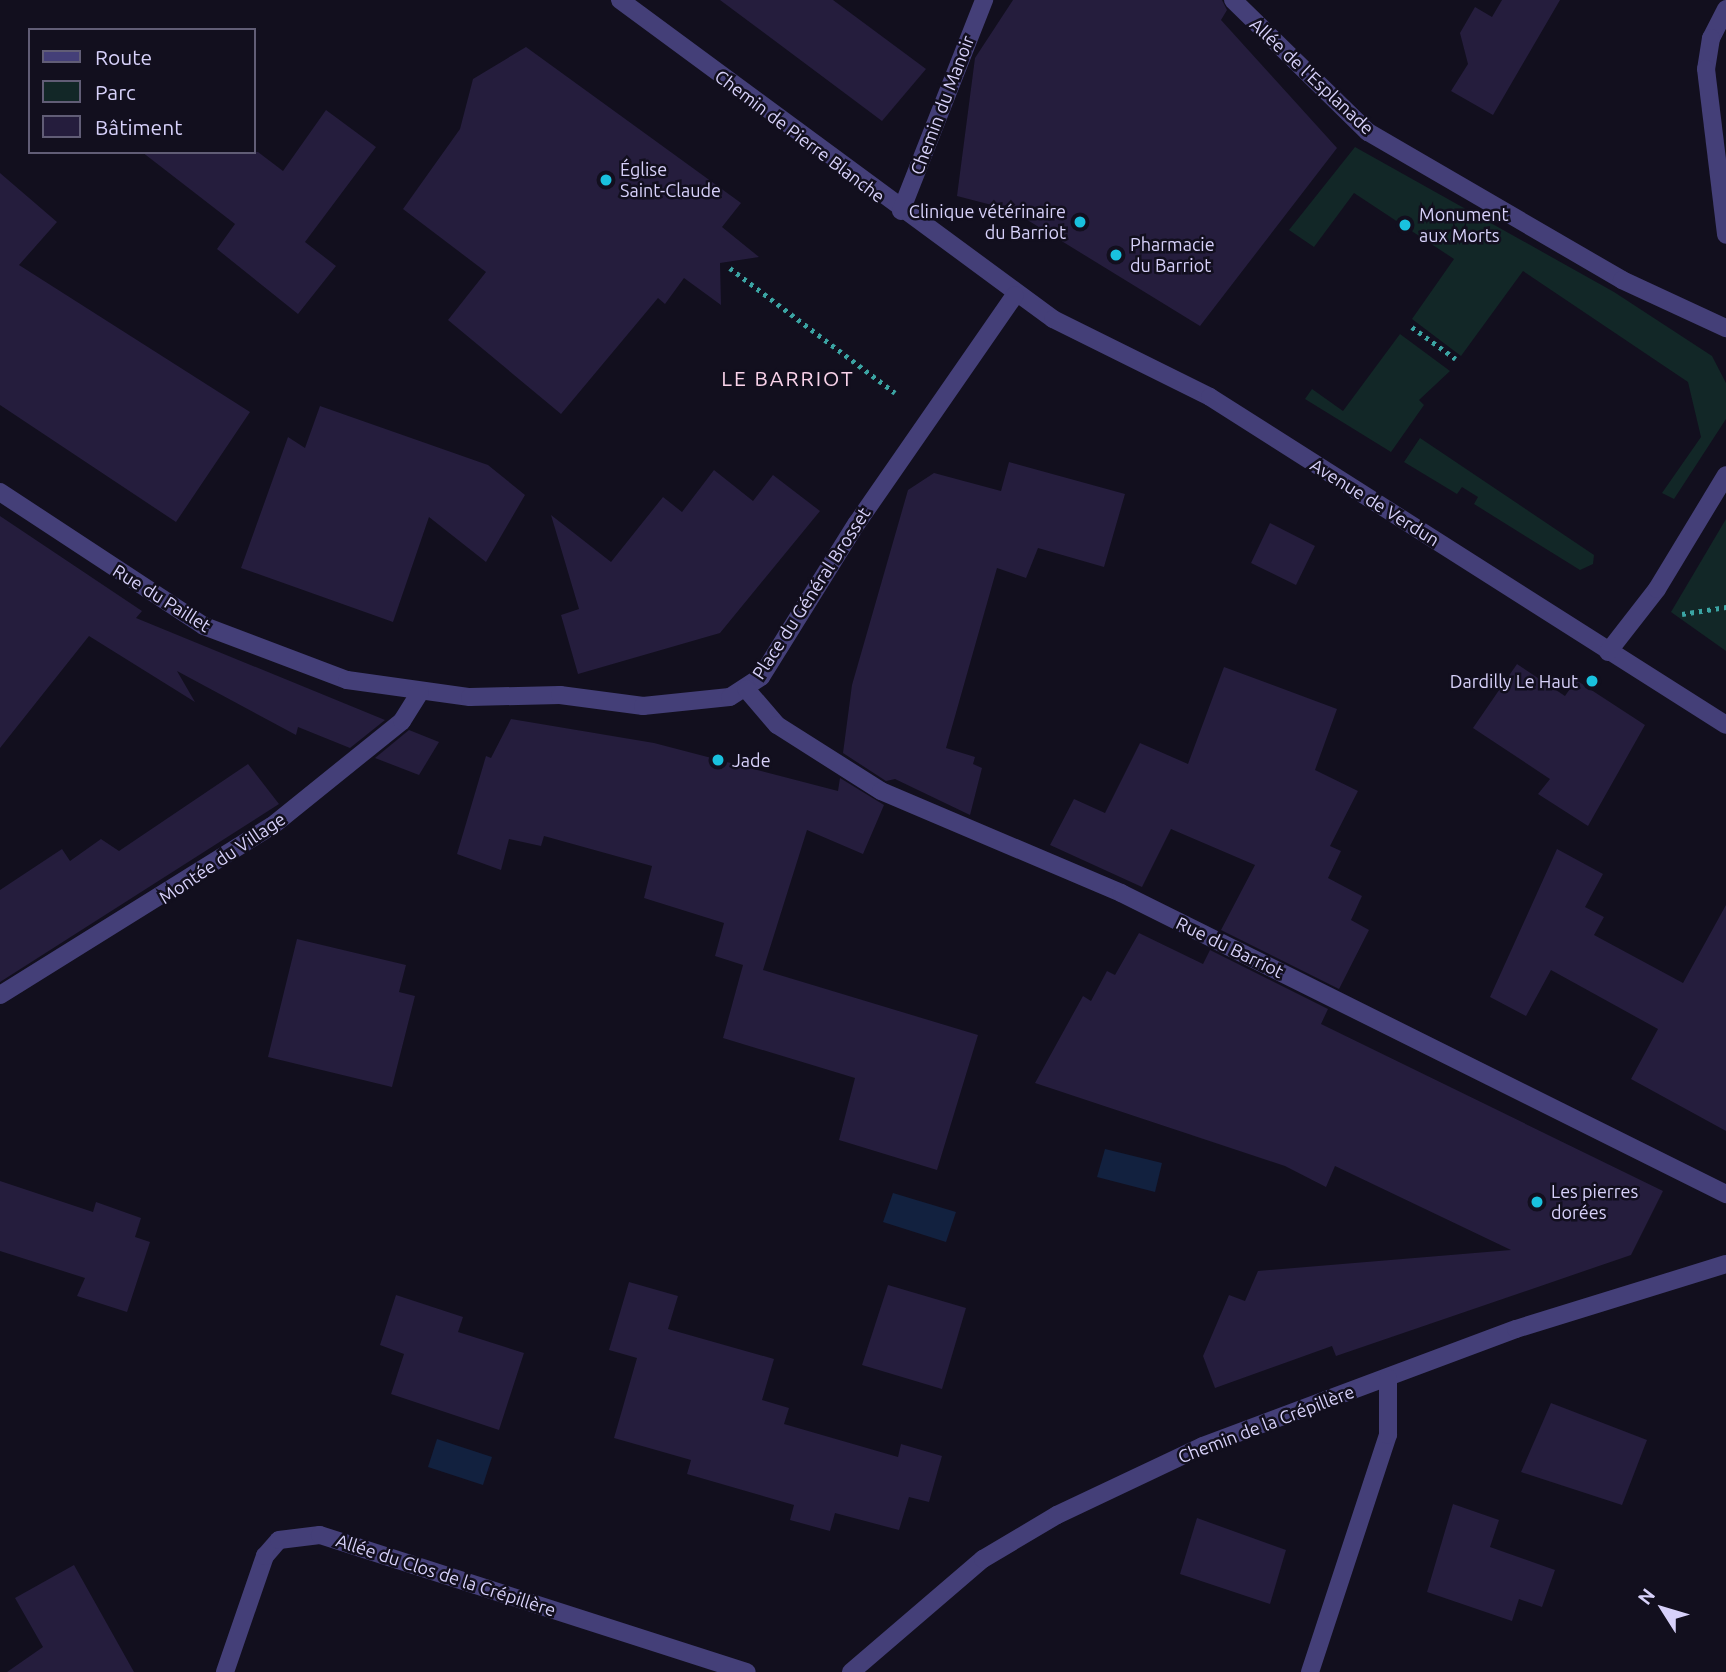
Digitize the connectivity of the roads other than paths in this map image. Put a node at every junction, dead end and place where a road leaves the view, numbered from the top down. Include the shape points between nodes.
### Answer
1 (620, 0) edge
2 (984, 0) edge
3 (1233, 0) edge
4 (1726, 9) edge
5 (901, 211) junction
6 (1726, 234) edge
7 (1015, 295) junction
8 (1726, 328) edge
9 (1726, 475) edge
10 (0, 492) edge
11 (1608, 652) junction
12 (746, 689) junction
13 (420, 692) junction
14 (1726, 725) edge
15 (0, 995) edge
16 (1726, 1194) edge
17 (1726, 1264) edge
18 (1388, 1378) junction
19 (225, 1672) edge
20 (747, 1672) edge
21 (851, 1672) edge
22 (1310, 1672) edge

1 - 5 street, Chemin de Pierre Blanche
2 - 5 street, Chemin du Manoir
3 - 8 street, Allée de l'Esplanade via 1368,132 1622,280
4 - 6 street via 1711,38 1706,69
5 - 7 street, Chemin de Pierre Blanche
7 - 11 street, Avenue de Verdun via 1210,397
7 - 12 street, Place du Général Brosset via 857,523 761,677
9 - 11 street via 1657,589
10 - 13 street, Rue du Paillet via 204,626 347,680
11 - 14 street, Avenue de Verdun
12 - 13 street, Place du Général Brosset via 730,697 643,706 560,695
12 - 16 street, Rue du Barriot via 777,725 881,791 1121,893
13 - 15 street, Montée du Village via 402,721 272,826
17 - 18 street, Chemin de la Crépillère via 1516,1329
18 - 21 street, Chemin de la Crépillère via 1203,1446 1057,1515 983,1559
18 - 22 street via 1388,1435
19 - 20 street, Allée du Clos de la Crépillère via 265,1556 279,1540 320,1535

